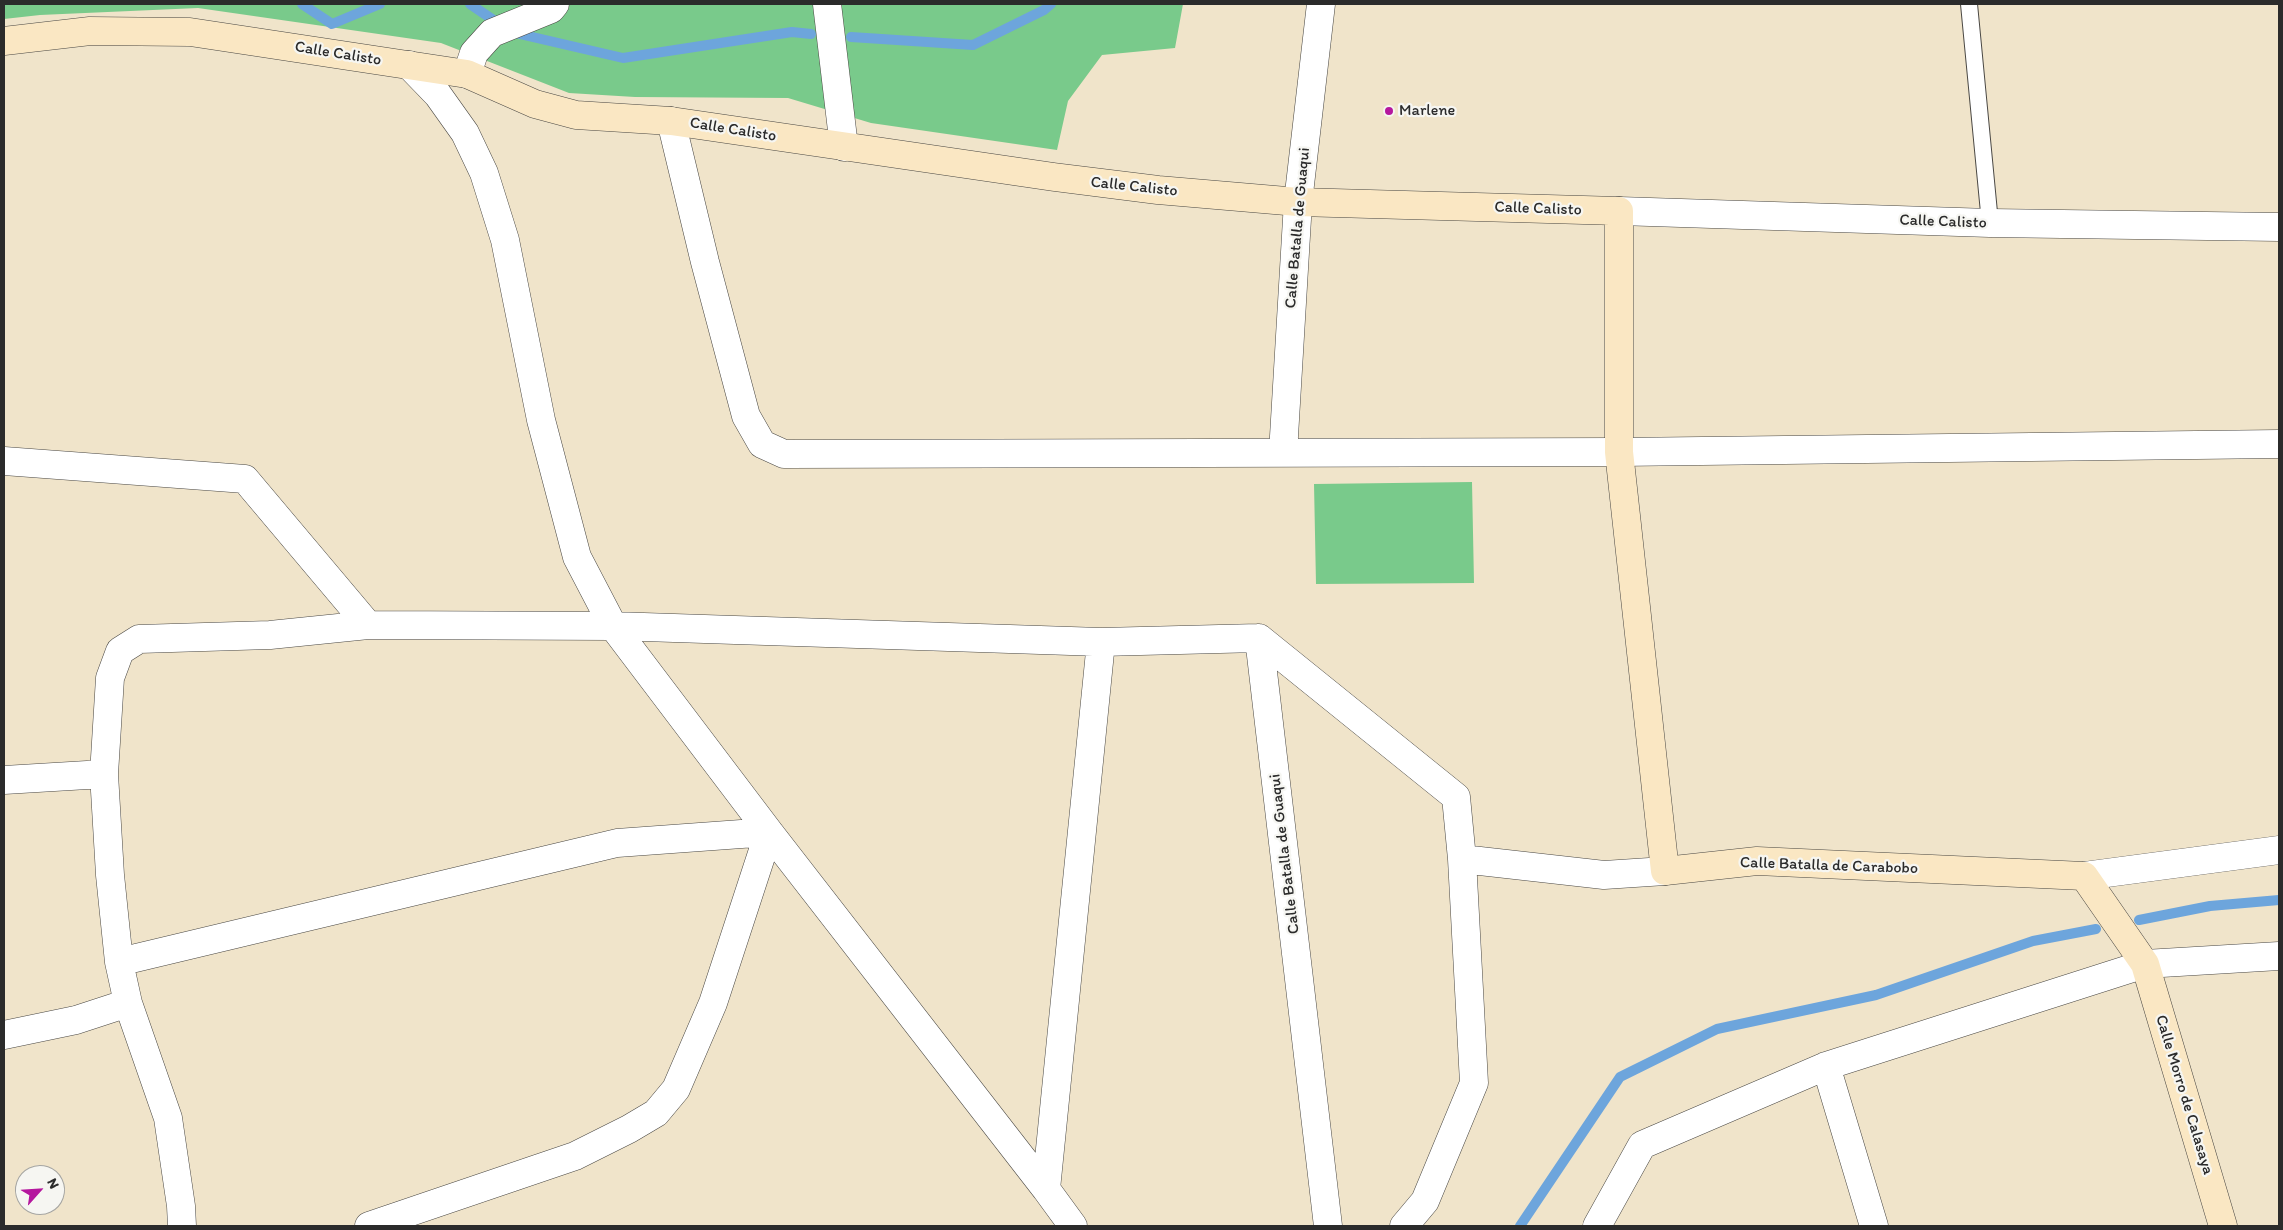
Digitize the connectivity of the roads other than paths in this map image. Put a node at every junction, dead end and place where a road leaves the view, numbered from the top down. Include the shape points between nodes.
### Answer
1 (555, 4) edge
2 (827, 4) edge
3 (1321, 4) edge
4 (1969, 4) edge
5 (4, 41) edge
6 (409, 65) junction
7 (467, 74) junction
8 (671, 121) junction
9 (844, 147) junction
10 (1298, 202) junction
11 (1619, 211) junction
12 (1990, 223) junction
13 (2279, 227) edge
14 (2279, 444) edge
15 (1619, 452) junction
16 (1283, 453) junction
17 (4, 460) edge
18 (368, 624) junction
19 (613, 626) junction
20 (1259, 638) junction
21 (1101, 642) junction
22 (104, 774) junction
23 (4, 780) edge
24 (769, 832) junction
25 (2279, 850) edge
26 (1462, 860) junction
27 (1665, 871) junction
28 (2084, 876) junction
29 (2279, 956) edge
30 (120, 962) junction
31 (2145, 964) junction
32 (128, 1003) junction
33 (4, 1035) edge
34 (1826, 1066) junction
35 (1046, 1189) junction
36 (182, 1226) edge
37 (369, 1226) edge
38 (1073, 1226) edge
39 (1328, 1226) edge
40 (1404, 1226) edge
41 (1597, 1226) edge
42 (1874, 1226) edge
43 (2223, 1226) edge

1 - 7 street via 551,9 492,33 474,53
2 - 9 street
3 - 10 street, Calle Batalla de Guaqui
4 - 12 lane
5 - 6 street, Calle Calisto via 90,31 190,32
6 - 7 street, Calle Calisto
6 - 19 street via 438,95 465,133 484,173 505,240 541,420 577,557
7 - 8 street, Calle Calisto via 535,104 576,115
8 - 9 street, Calle Calisto
8 - 16 street via 746,416 762,444 784,454
9 - 10 street, Calle Calisto via 1158,190
10 - 11 street, Calle Calisto
10 - 16 street, Calle Batalla de Guaqui
11 - 12 street, Calle Calisto
11 - 15 street
12 - 13 street, Calle Calisto
14 - 15 street
15 - 16 street
15 - 27 street
17 - 18 street via 245,479
18 - 19 street
18 - 22 street via 270,635 140,639 120,651 110,678
19 - 21 street
19 - 24 street
20 - 21 street
20 - 26 street via 1456,797
20 - 39 street, Calle Batalla de Guaqui
21 - 35 street
22 - 23 street
22 - 30 street via 110,875
24 - 30 street via 617,843
24 - 35 street
24 - 37 street via 713,1003 676,1089 656,1113 575,1156
25 - 28 street, Calle Batalla de Carabobo
26 - 27 street, Calle Batalla de Carabobo via 1604,875
26 - 40 street via 1474,1083 1425,1200
27 - 28 street, Calle Batalla de Carabobo via 1758,861
28 - 31 street, Calle Morro de Calasaya
29 - 31 street
30 - 32 street
31 - 34 street
31 - 43 street, Calle Morro de Calasaya
32 - 33 street via 76,1020
32 - 36 street via 168,1118
34 - 41 street via 1642,1145
34 - 42 street
35 - 38 street

